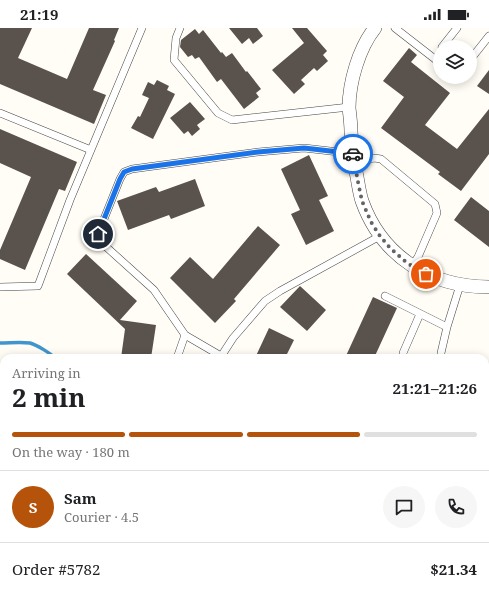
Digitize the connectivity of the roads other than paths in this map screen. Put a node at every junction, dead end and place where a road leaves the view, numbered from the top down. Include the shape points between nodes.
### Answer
1 (142, 28) edge
2 (180, 28) edge
3 (375, 28) edge
4 (395, 28) edge
5 (458, 28) edge
6 (489, 36) edge
7 (448, 40) edge
8 (477, 51) edge
9 (433, 57) edge
10 (349, 107) junction
11 (0, 113) edge
12 (352, 149) junction
13 (91, 150) junction
14 (355, 163) junction
15 (380, 236) junction
16 (412, 266) junction
17 (460, 285) junction
18 (0, 287) edge
19 (489, 287) edge
20 (386, 296) dead end
21 (420, 314) junction
22 (446, 327) junction
23 (185, 334) junction
24 (178, 354) edge
25 (216, 354) edge
26 (223, 354) edge
27 (403, 354) edge
28 (441, 354) edge

1 - 13 lane
2 - 10 lane via 176,38 174,60 218,113 232,120
3 - 10 street via 362,48 355,70
4 - 9 lane
5 - 7 lane
6 - 8 lane
10 - 12 street
11 - 13 lane
12 - 14 street
12 - 23 lane via 339,152 304,148 258,152 124,172 98,234 102,244 154,290
13 - 18 lane via 38,286
14 - 15 street via 362,201
14 - 16 lane via 374,158 381,159 435,204 437,213
15 - 16 street
15 - 26 lane via 265,301 233,338
16 - 17 street via 426,274
17 - 19 street
17 - 22 lane
20 - 21 lane
21 - 22 lane
21 - 27 lane
22 - 28 lane
23 - 24 lane
23 - 25 lane

